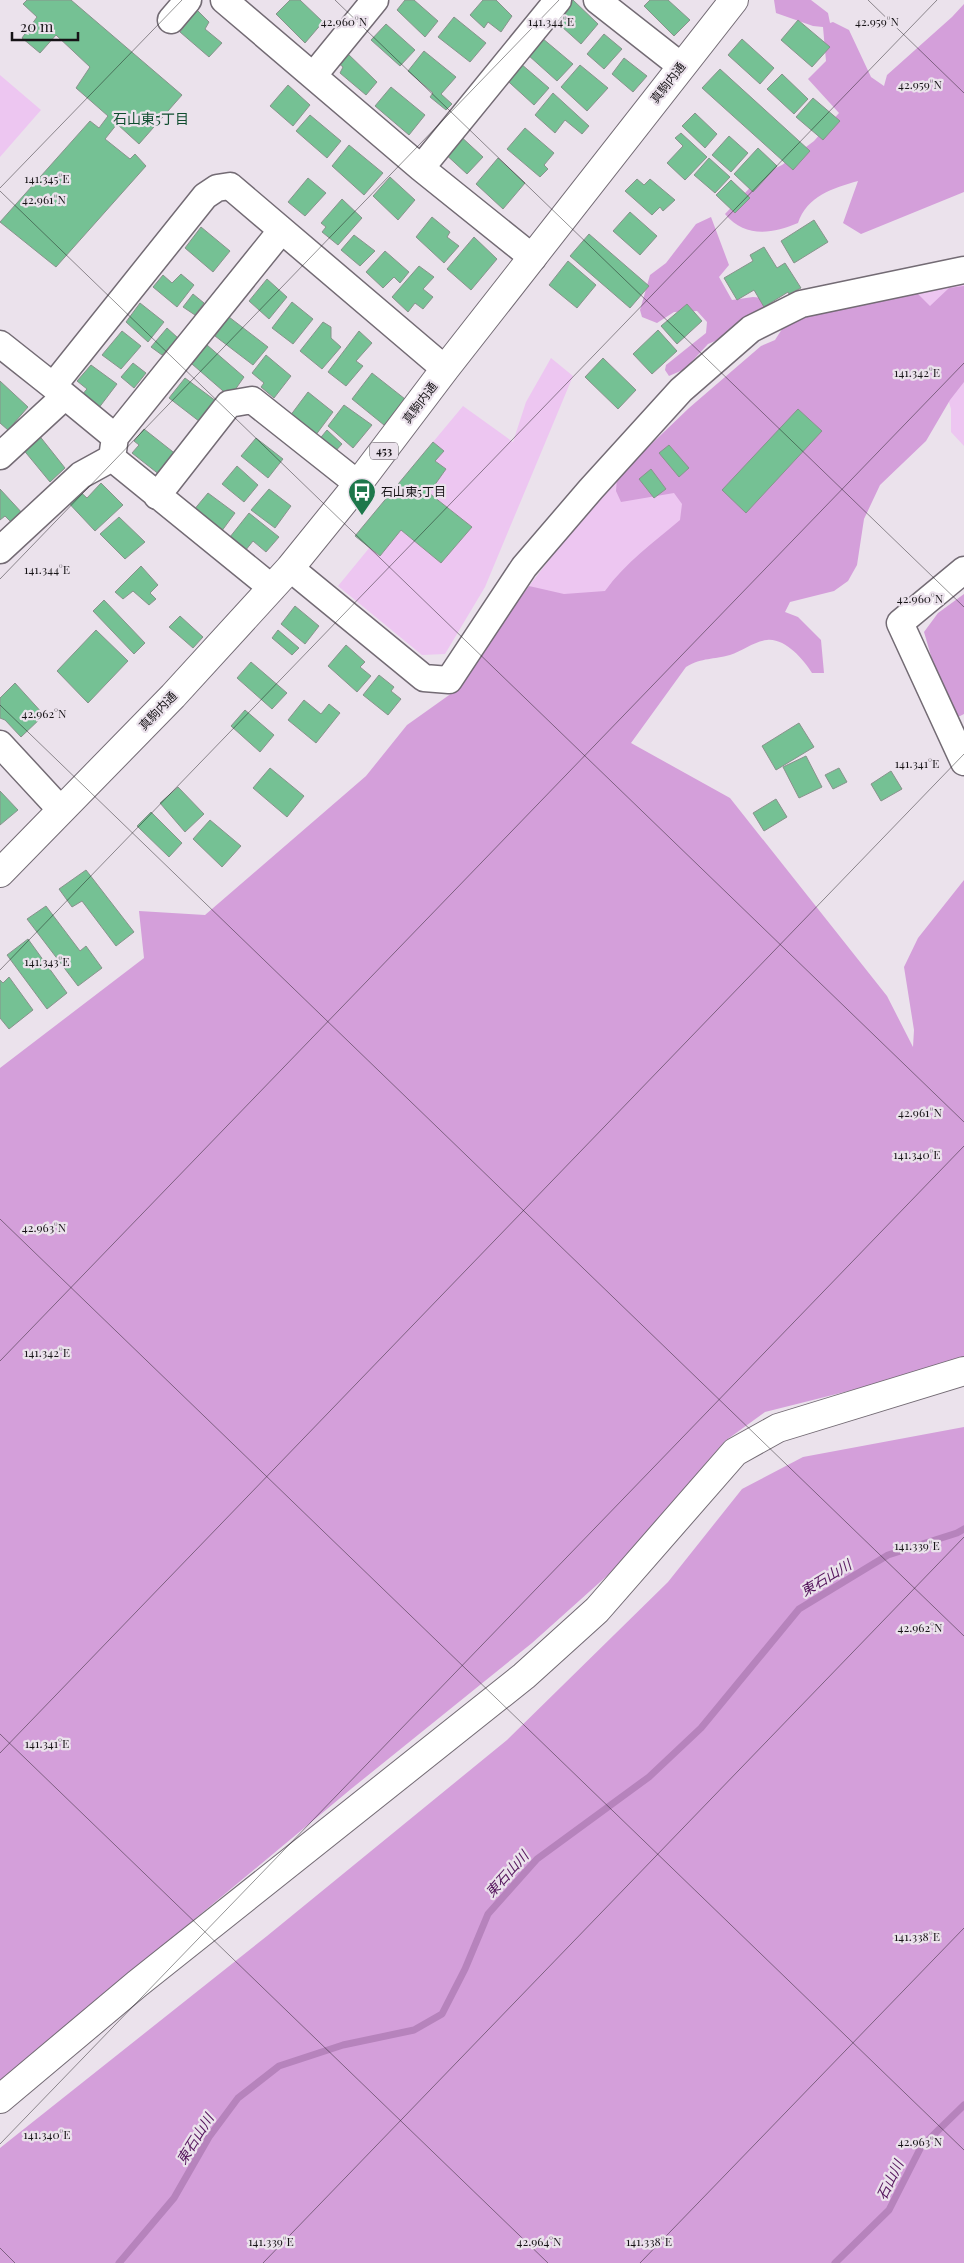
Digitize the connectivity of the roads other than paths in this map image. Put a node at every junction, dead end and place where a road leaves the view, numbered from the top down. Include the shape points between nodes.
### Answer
1 (188, 0) edge
2 (224, 0) edge
3 (376, 0) edge
4 (558, 0) edge
5 (597, 0) edge
6 (734, 0) edge
7 (171, 20) dead end
8 (681, 66) junction
9 (313, 76) junction
10 (421, 168) junction
11 (281, 231) junction
12 (533, 258) junction
13 (964, 270) edge
14 (0, 344) edge
15 (445, 369) junction
16 (59, 391) junction
17 (113, 448) junction
18 (0, 456) edge
19 (358, 484) junction
20 (157, 496) junction
21 (0, 550) edge
22 (290, 568) junction
23 (964, 570) edge
24 (272, 588) junction
25 (0, 744) edge
26 (964, 762) edge
27 (61, 810) junction
28 (0, 873) edge
29 (964, 1371) edge
30 (0, 2099) edge

1 - 7 street
2 - 9 street
3 - 9 street
4 - 10 street
5 - 8 street
6 - 8 main road, 真駒内通 / 453
8 - 12 main road, 真駒内通 / 453
9 - 10 street
10 - 12 street
11 - 15 street
11 - 16 street via 230,186 217,188 204,196
11 - 17 street
12 - 15 main road, 真駒内通 / 453
13 - 22 street via 801,304 751,329 681,390 591,489 524,568 449,680 424,678
14 - 16 street
15 - 19 main road, 真駒内通 / 453
16 - 17 street
16 - 18 street
17 - 20 street
17 - 21 street
19 - 20 street via 252,400 229,404
19 - 22 main road, 真駒内通 / 453
20 - 24 street
22 - 24 main road, 真駒内通 / 453
23 - 26 street via 900,623
24 - 27 main road, 真駒内通 / 453 via 173,696
25 - 27 street
27 - 28 main road, 真駒内通 / 453
29 - 30 main road via 778,1428 735,1452 597,1610 524,1676 137,1984

